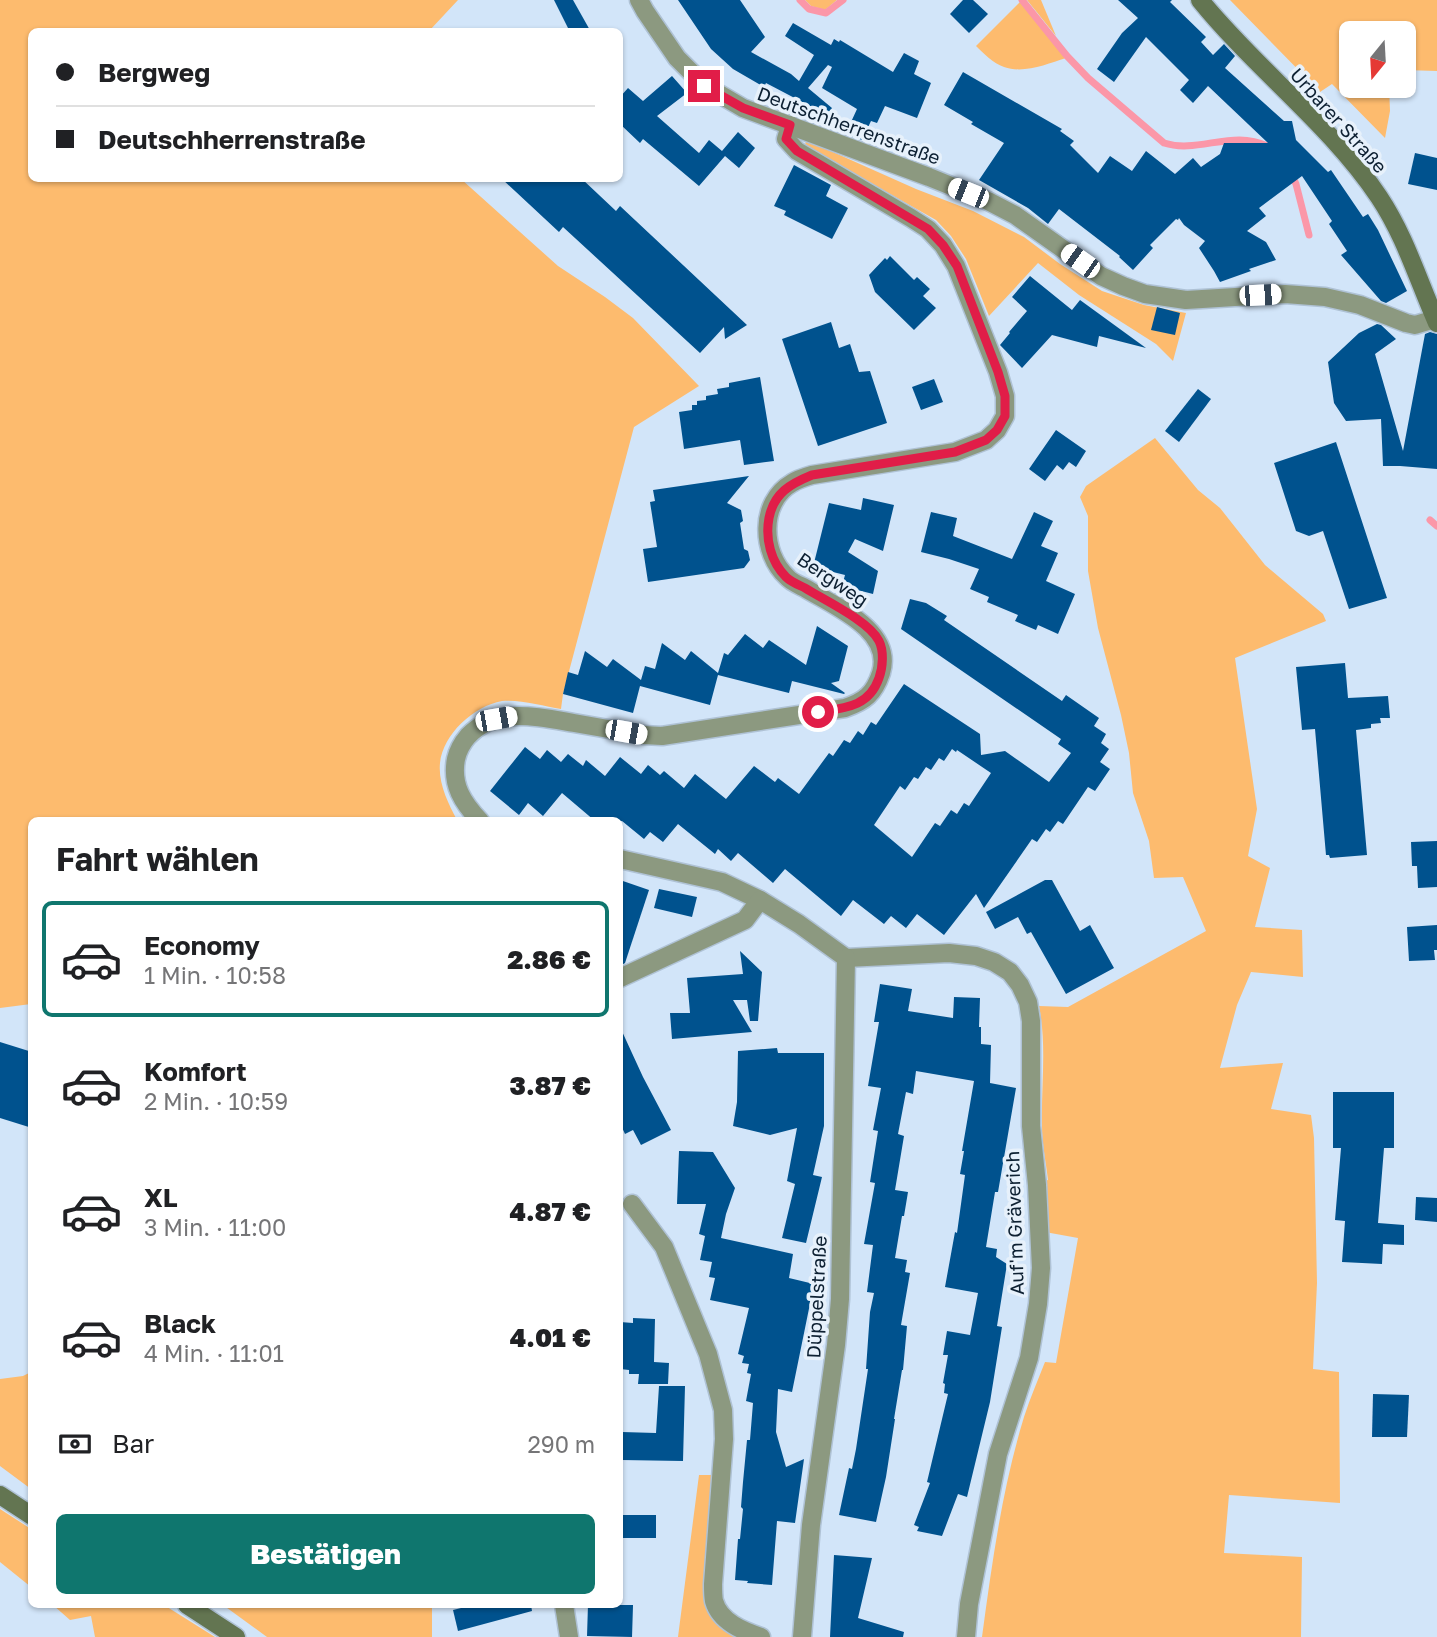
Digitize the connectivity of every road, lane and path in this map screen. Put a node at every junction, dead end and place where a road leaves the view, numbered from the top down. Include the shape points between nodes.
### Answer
1 (639, 0) edge
2 (1200, 0) edge
3 (790, 125) junction
4 (1436, 321) edge
5 (476, 817) edge
6 (623, 860) edge
7 (760, 900) junction
8 (846, 958) junction
9 (623, 977) edge
10 (632, 1204) dead end
11 (0, 1495) edge
12 (28, 1513) edge
13 (192, 1608) edge
14 (564, 1608) edge
15 (236, 1637) edge
16 (569, 1637) edge
17 (761, 1637) edge
18 (802, 1637) edge
19 (966, 1637) edge

1 - 3 street, Deutschherrenstraße via 677,58 704,86 743,108
2 - 4 street, Urbarer Straße via 1344,152 1379,197 1406,245
3 - 4 street, Deutschherrenstraße via 988,201 1101,276 1145,294 1186,300 1312,296 1360,305 1415,325
3 - 5 street, Bergweg via 786,139 797,151 928,229 943,245 957,266 998,372 1005,416 986,440 955,452 812,475 790,484 770,510 766,530 776,564 788,578 858,620 878,641 883,667 871,693 860,703 662,736 532,716 496,719 482,724 462,743 454,768 460,796
6 - 7 street via 722,882
7 - 8 street
7 - 9 street via 745,920
8 - 18 street, Düppelstraße via 840,1299 811,1525
8 - 19 street, Auf'm Gräverich via 976,956 1010,972 1028,1002 1041,1268 1038,1304 1029,1358 998,1454
10 - 17 street via 664,1247 708,1354 723,1410 715,1603 738,1629
11 - 12 street
13 - 15 street
14 - 16 street

